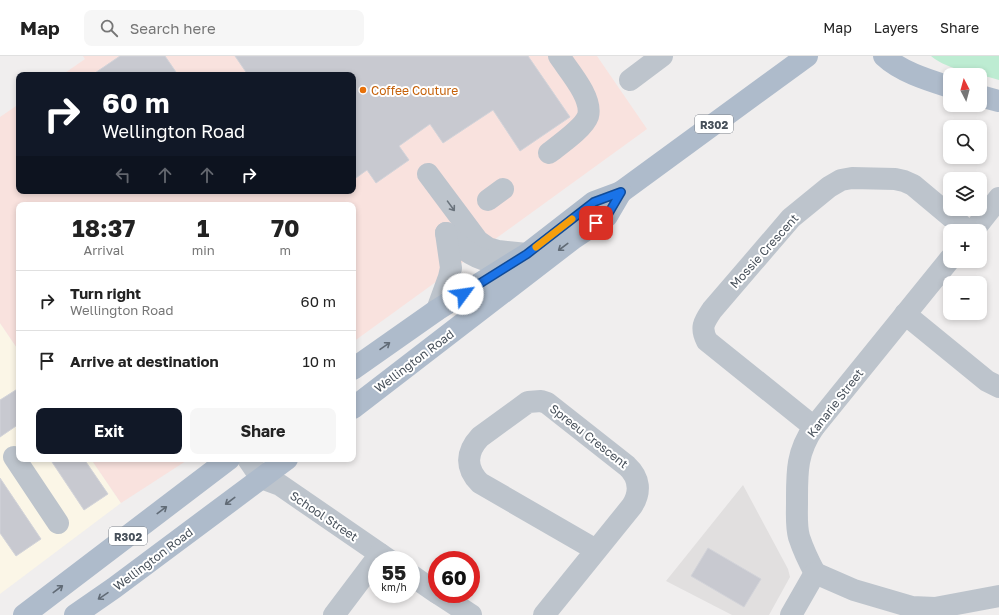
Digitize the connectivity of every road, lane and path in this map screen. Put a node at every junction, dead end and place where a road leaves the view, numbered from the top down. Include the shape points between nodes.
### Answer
1 (559, 56) edge
2 (662, 56) edge
3 (807, 56) edge
4 (884, 56) edge
5 (630, 80) dead end
6 (943, 84) edge
7 (987, 98) edge
8 (999, 101) edge
9 (549, 153) dead end
10 (428, 174) dead end
11 (999, 198) edge
12 (960, 224) edge
13 (979, 224) edge
14 (527, 260) junction
15 (943, 268) edge
16 (437, 310) junction
17 (905, 314) junction
18 (356, 367) edge
19 (999, 387) edge
20 (356, 405) edge
21 (814, 427) junction
22 (11, 459) edge
23 (225, 462) edge
24 (257, 462) edge
25 (277, 469) edge
26 (58, 523) dead end
27 (596, 550) junction
28 (378, 551) edge
29 (815, 574) junction
30 (368, 576) edge
31 (999, 596) edge
32 (453, 603) edge
33 (24, 615) edge
34 (75, 615) edge
35 (334, 615) edge
36 (471, 615) edge
37 (544, 615) edge
38 (790, 615) edge

1 - 9 street via 586,96 589,109 588,117 581,126
2 - 5 street
3 - 14 main road, Wellington Road / R302 via 621,192 594,202
4 - 6 main road via 905,70
7 - 8 main road
10 -> 14 street via 478,241 488,248
11 - 13 street
12 - 21 street, Mossie Crescent via 913,185 904,181 852,178 841,180 791,218 712,310 703,327 707,341
14 - 16 main road, Wellington Road / R302
14 - 16 street via 489,262 471,255 446,233 451,268
14 - 20 main road, Wellington Road / R302
15 - 17 street, Kanarie Street
18 -> 16 main road, Wellington Road / R302
17 - 19 street via 987,381
17 - 21 street, Kanarie Street
21 - 29 street, Kanarie Street via 799,456 797,527
22 - 26 street
33 -> 23 main road, R302
24 - 25 street, School Street
25 - 28 street, School Street
25 -> 34 main road, Wellington Road / R302
27 - 27 street, Spreeu Crescent via 636,499 636,476 548,403 528,402 475,443 469,456 471,471 480,483
27 - 37 street, Spreeu Crescent
29 - 31 street via 854,590 912,607 935,608
29 - 38 street
30 - 35 street
32 - 36 street

